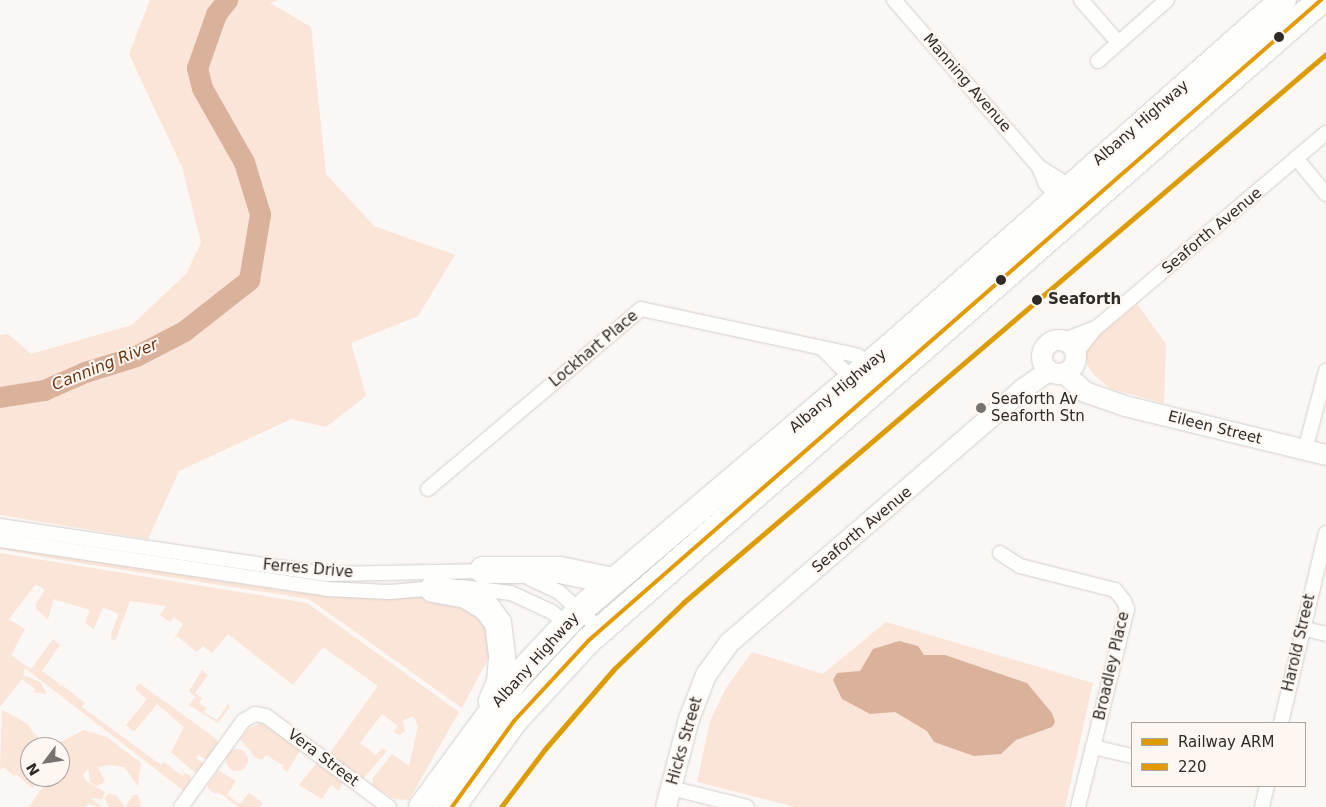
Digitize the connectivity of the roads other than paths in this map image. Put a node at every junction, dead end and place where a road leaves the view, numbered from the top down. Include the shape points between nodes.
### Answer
1 (894, 0) edge
2 (1081, 0) edge
3 (1166, 0) edge
4 (1283, 0) edge
5 (1321, 0) edge
6 (1118, 42) junction
7 (1098, 60) dead end
8 (1326, 133) edge
9 (1296, 158) junction
10 (1064, 191) junction
11 (1326, 194) edge
12 (1082, 210) junction
13 (822, 349) junction
14 (1062, 359) junction
15 (1326, 371) edge
16 (869, 380) junction
17 (1305, 450) junction
18 (1326, 455) edge
19 (428, 489) dead end
20 (0, 526) edge
21 (1326, 533) edge
22 (0, 540) edge
23 (1000, 553) dead end
24 (483, 570) junction
25 (614, 581) junction
26 (433, 589) junction
27 (574, 617) junction
28 (1302, 628) junction
29 (1326, 634) edge
30 (594, 636) junction
31 (706, 675) joint
32 (485, 718) junction
33 (1281, 722) edge
34 (1093, 747) junction
35 (1131, 756) edge
36 (1264, 787) edge
37 (669, 798) edge
38 (181, 807) edge
39 (389, 807) edge
40 (422, 807) edge
41 (452, 807) edge
42 (747, 807) edge
43 (1078, 807) edge
44 (1262, 807) edge

1 - 10 street, Manning Avenue via 1039,167 1046,184
2 - 6 street
3 - 6 street
4 - 10 highway, Albany Highway
5 - 12 highway, Albany Highway
6 - 7 street
8 - 9 street, Seaforth Avenue
9 - 11 street
9 - 14 street, Seaforth Avenue
10 - 12 street, Manning Avenue
10 - 16 highway, Albany Highway
12 - 16 highway, Albany Highway
13 - 16 street
13 - 16 street, Lockhart Place via 858,356
13 - 19 street, Lockhart Place via 641,309
14 - 17 street, Eileen Street via 1085,392 1125,406
14 - 31 street, Seaforth Avenue via 753,621 729,643
15 - 17 street
16 - 25 highway, Albany Highway
16 - 30 highway, Albany Highway
17 - 18 street, Eileen Street
20 - 24 street, Ferres Drive via 326,574
21 - 28 street, Harold Street
22 - 26 street, Ferres Drive via 327,589 389,592
23 - 34 street, Broadley Place via 1020,566 1114,590 1124,601 1127,609
24 - 25 highway via 560,570
24 - 27 street, Ferres Drive via 542,581
25 - 27 highway, Albany Highway
26 - 27 street, Ferres Drive via 472,586 511,593 552,612
26 - 32 highway via 466,595 487,608 498,623 502,658 500,682
27 - 30 street, Ferres Drive
27 - 30 street, Ferres Drive
27 - 32 highway, Albany Highway
28 - 29 street
28 - 33 street, Harold Street
30 - 41 highway, Albany Highway via 514,721
31 - 37 street, Hicks Street via 688,719
32 - 40 highway, Albany Highway
34 - 35 street
34 - 43 street, Broadley Place
36 - 44 street
37 - 42 street
38 - 39 street, Vera Street via 243,721 255,714 266,716

